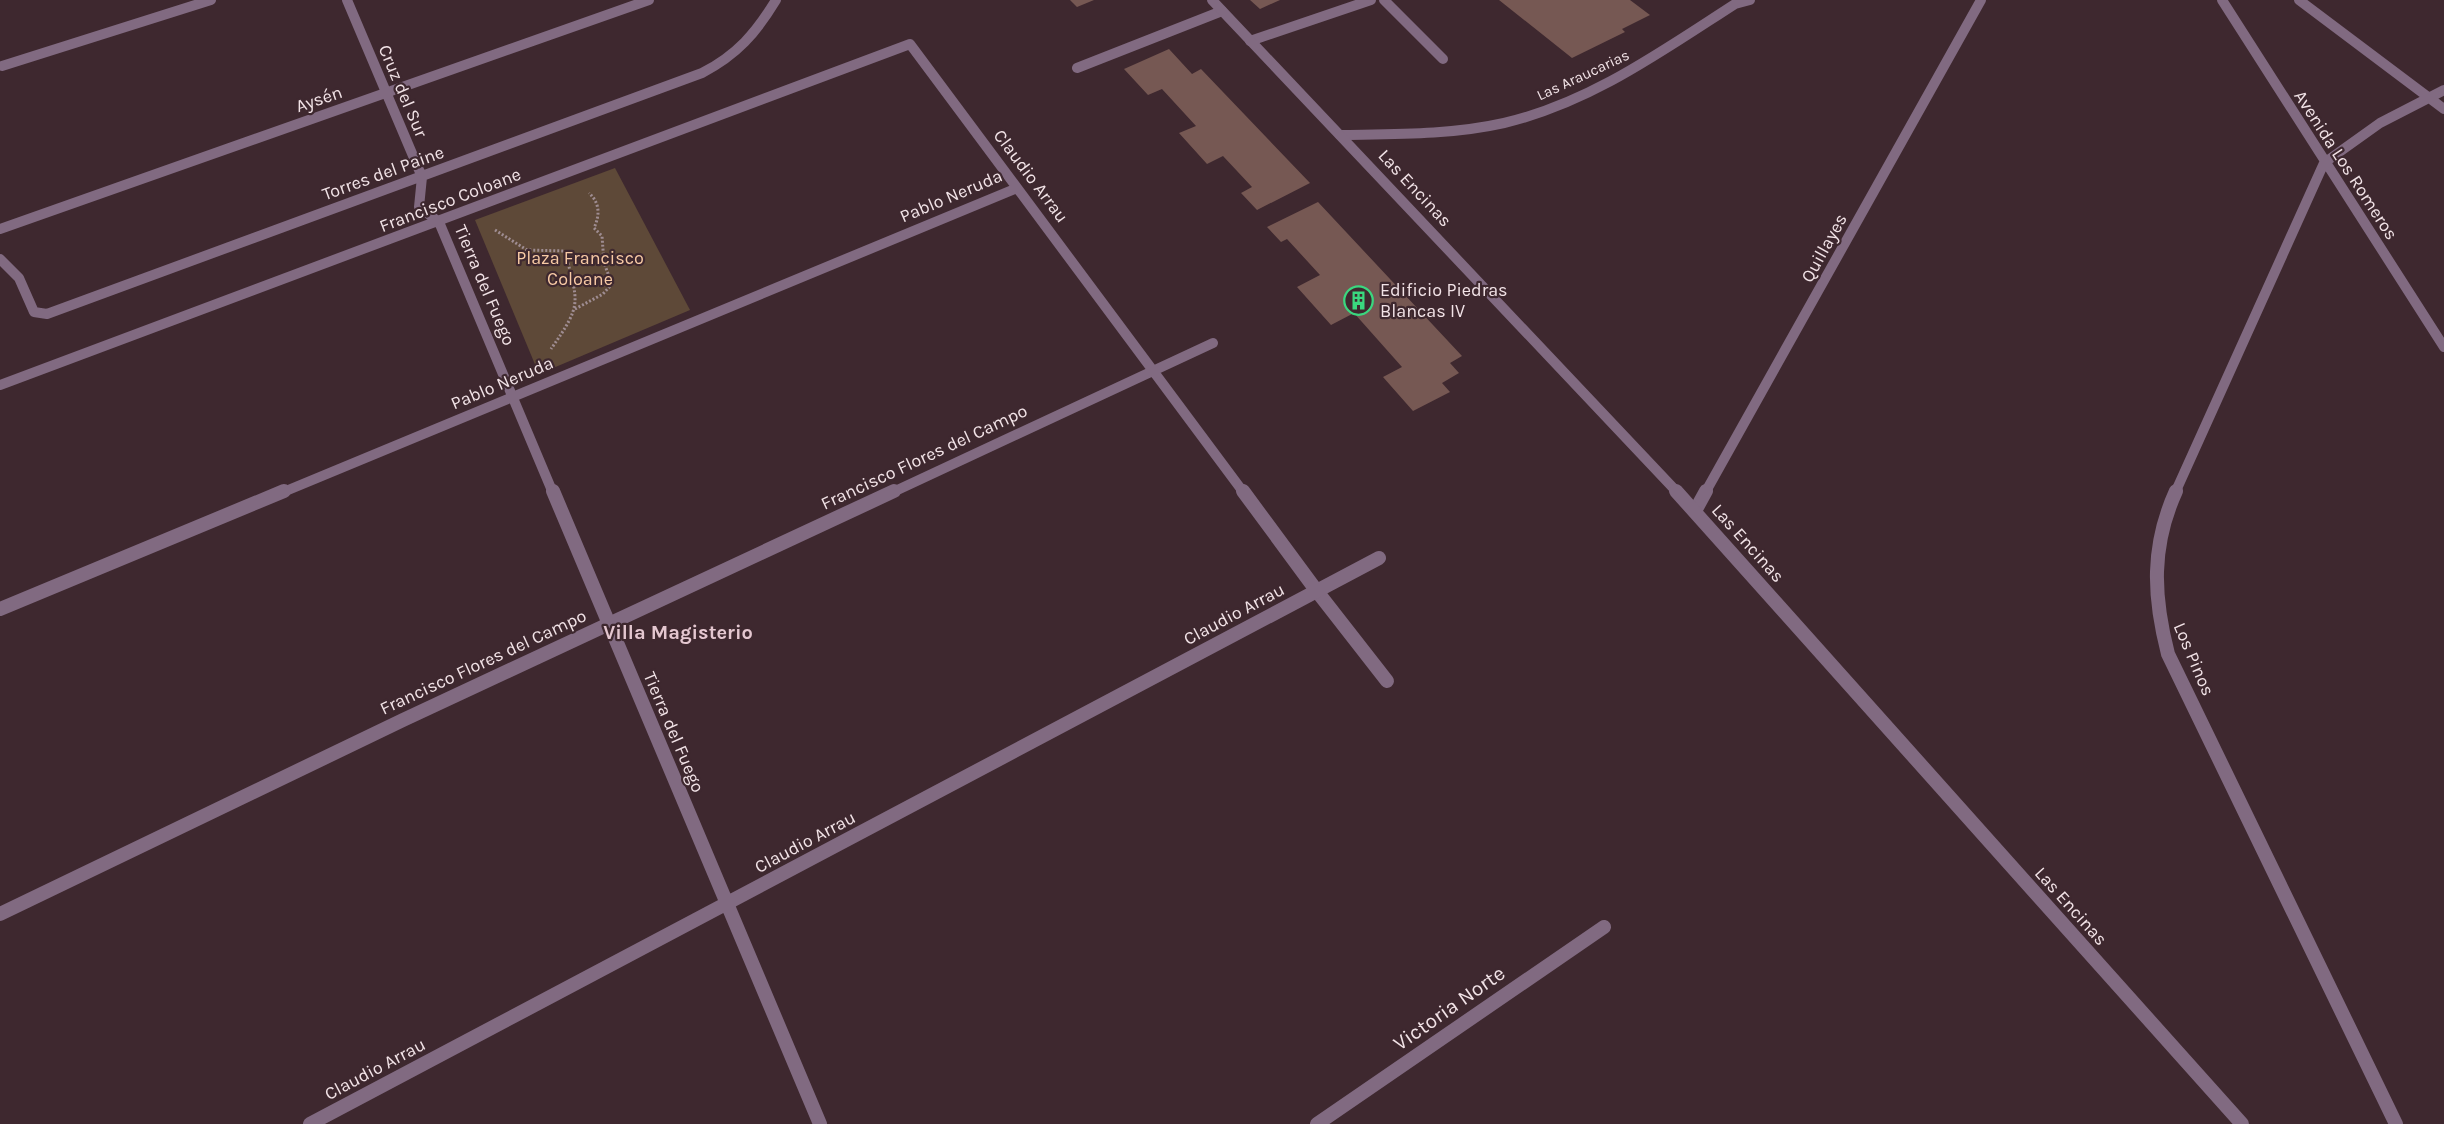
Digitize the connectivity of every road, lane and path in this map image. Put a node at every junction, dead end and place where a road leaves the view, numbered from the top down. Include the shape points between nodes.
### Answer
1 (211, 0) edge
2 (347, 0) edge
3 (649, 0) edge
4 (776, 0) edge
5 (1212, 0) edge
6 (1371, 0) edge
7 (1384, 0) edge
8 (1750, 0) edge
9 (1981, 0) edge
10 (2222, 0) edge
11 (2299, 0) edge
12 (1222, 11) junction
13 (1250, 41) junction
14 (910, 44) joint
15 (1443, 59) dead end
16 (2, 66) dead end
17 (1077, 68) dead end
18 (2444, 90) edge
19 (386, 93) junction
20 (2428, 98) junction
21 (2444, 109) edge
22 (1340, 135) junction
23 (603, 159) junction
24 (2324, 163) junction
25 (422, 177) junction
26 (1017, 188) junction
27 (439, 222) junction
28 (0, 229) edge
29 (0, 259) edge
30 (575, 309) junction
31 (1213, 343) dead end
32 (2444, 347) edge
33 (1153, 371) junction
34 (555, 380) junction
35 (0, 385) edge
36 (513, 397) junction
37 (1695, 511) junction
38 (1379, 558) dead end
39 (1316, 590) junction
40 (0, 609) edge
41 (608, 623) junction
42 (1387, 681) dead end
43 (727, 903) junction
44 (0, 914) edge
45 (1604, 927) dead end
46 (310, 1124) edge
47 (820, 1124) edge
48 (1317, 1124) edge
49 (2242, 1124) edge
50 (2396, 1124) edge

1 - 16 street
2 - 19 street, Cruz del Sur
3 - 19 street, Aysén
4 - 25 street, Torres del Paine via 753,37 727,61
5 - 12 street, Las Encinas
6 - 13 street
7 - 15 street
8 - 22 street, Las Araucarias via 1735,4 1646,62 1548,110 1504,123 1436,132
9 - 37 street, Quillayes
10 - 24 street, Avenida Los Romeros
11 - 20 street
12 - 13 street, Las Encinas
12 - 17 street
13 - 22 street, Las Encinas
14 - 23 street, Francisco Coloane
14 - 26 street, Claudio Arrau
18 - 20 street
19 - 25 street, Cruz del Sur
19 - 28 street, Aysén
20 - 21 street
20 - 24 street via 2380,123
22 - 37 street, Las Encinas
23 - 27 street, Francisco Coloane
23 - 30 path via 603,175 588,192 598,205 594,228 602,236 604,263 612,284 603,294
24 - 32 street, Avenida Los Romeros
24 - 50 street, Los Pinos via 2167,511 2158,534 2154,589 2168,654
25 - 27 street, Cruz del Sur via 419,207
25 - 29 street, Torres del Paine via 47,314 34,312 19,278
26 - 33 street, Claudio Arrau
26 - 34 street, Pablo Neruda
27 - 30 path via 484,226 529,253 565,251 577,301
27 - 35 street, Francisco Coloane
27 - 36 street, Tierra del Fuego
30 - 34 path via 547,358
31 - 33 street, Francisco Flores del Campo
33 - 39 street, Claudio Arrau
33 - 41 street, Francisco Flores del Campo
34 - 36 street, Pablo Neruda
36 - 40 street, Pablo Neruda
36 - 41 street, Tierra del Fuego
37 - 49 street, Las Encinas
38 - 39 street, Claudio Arrau
39 - 42 street
39 - 43 street, Claudio Arrau
41 - 43 street, Tierra del Fuego
41 - 44 street, Francisco Flores del Campo
43 - 46 street, Claudio Arrau
43 - 47 street, Tierra del Fuego
45 - 48 street, Victoria Norte

